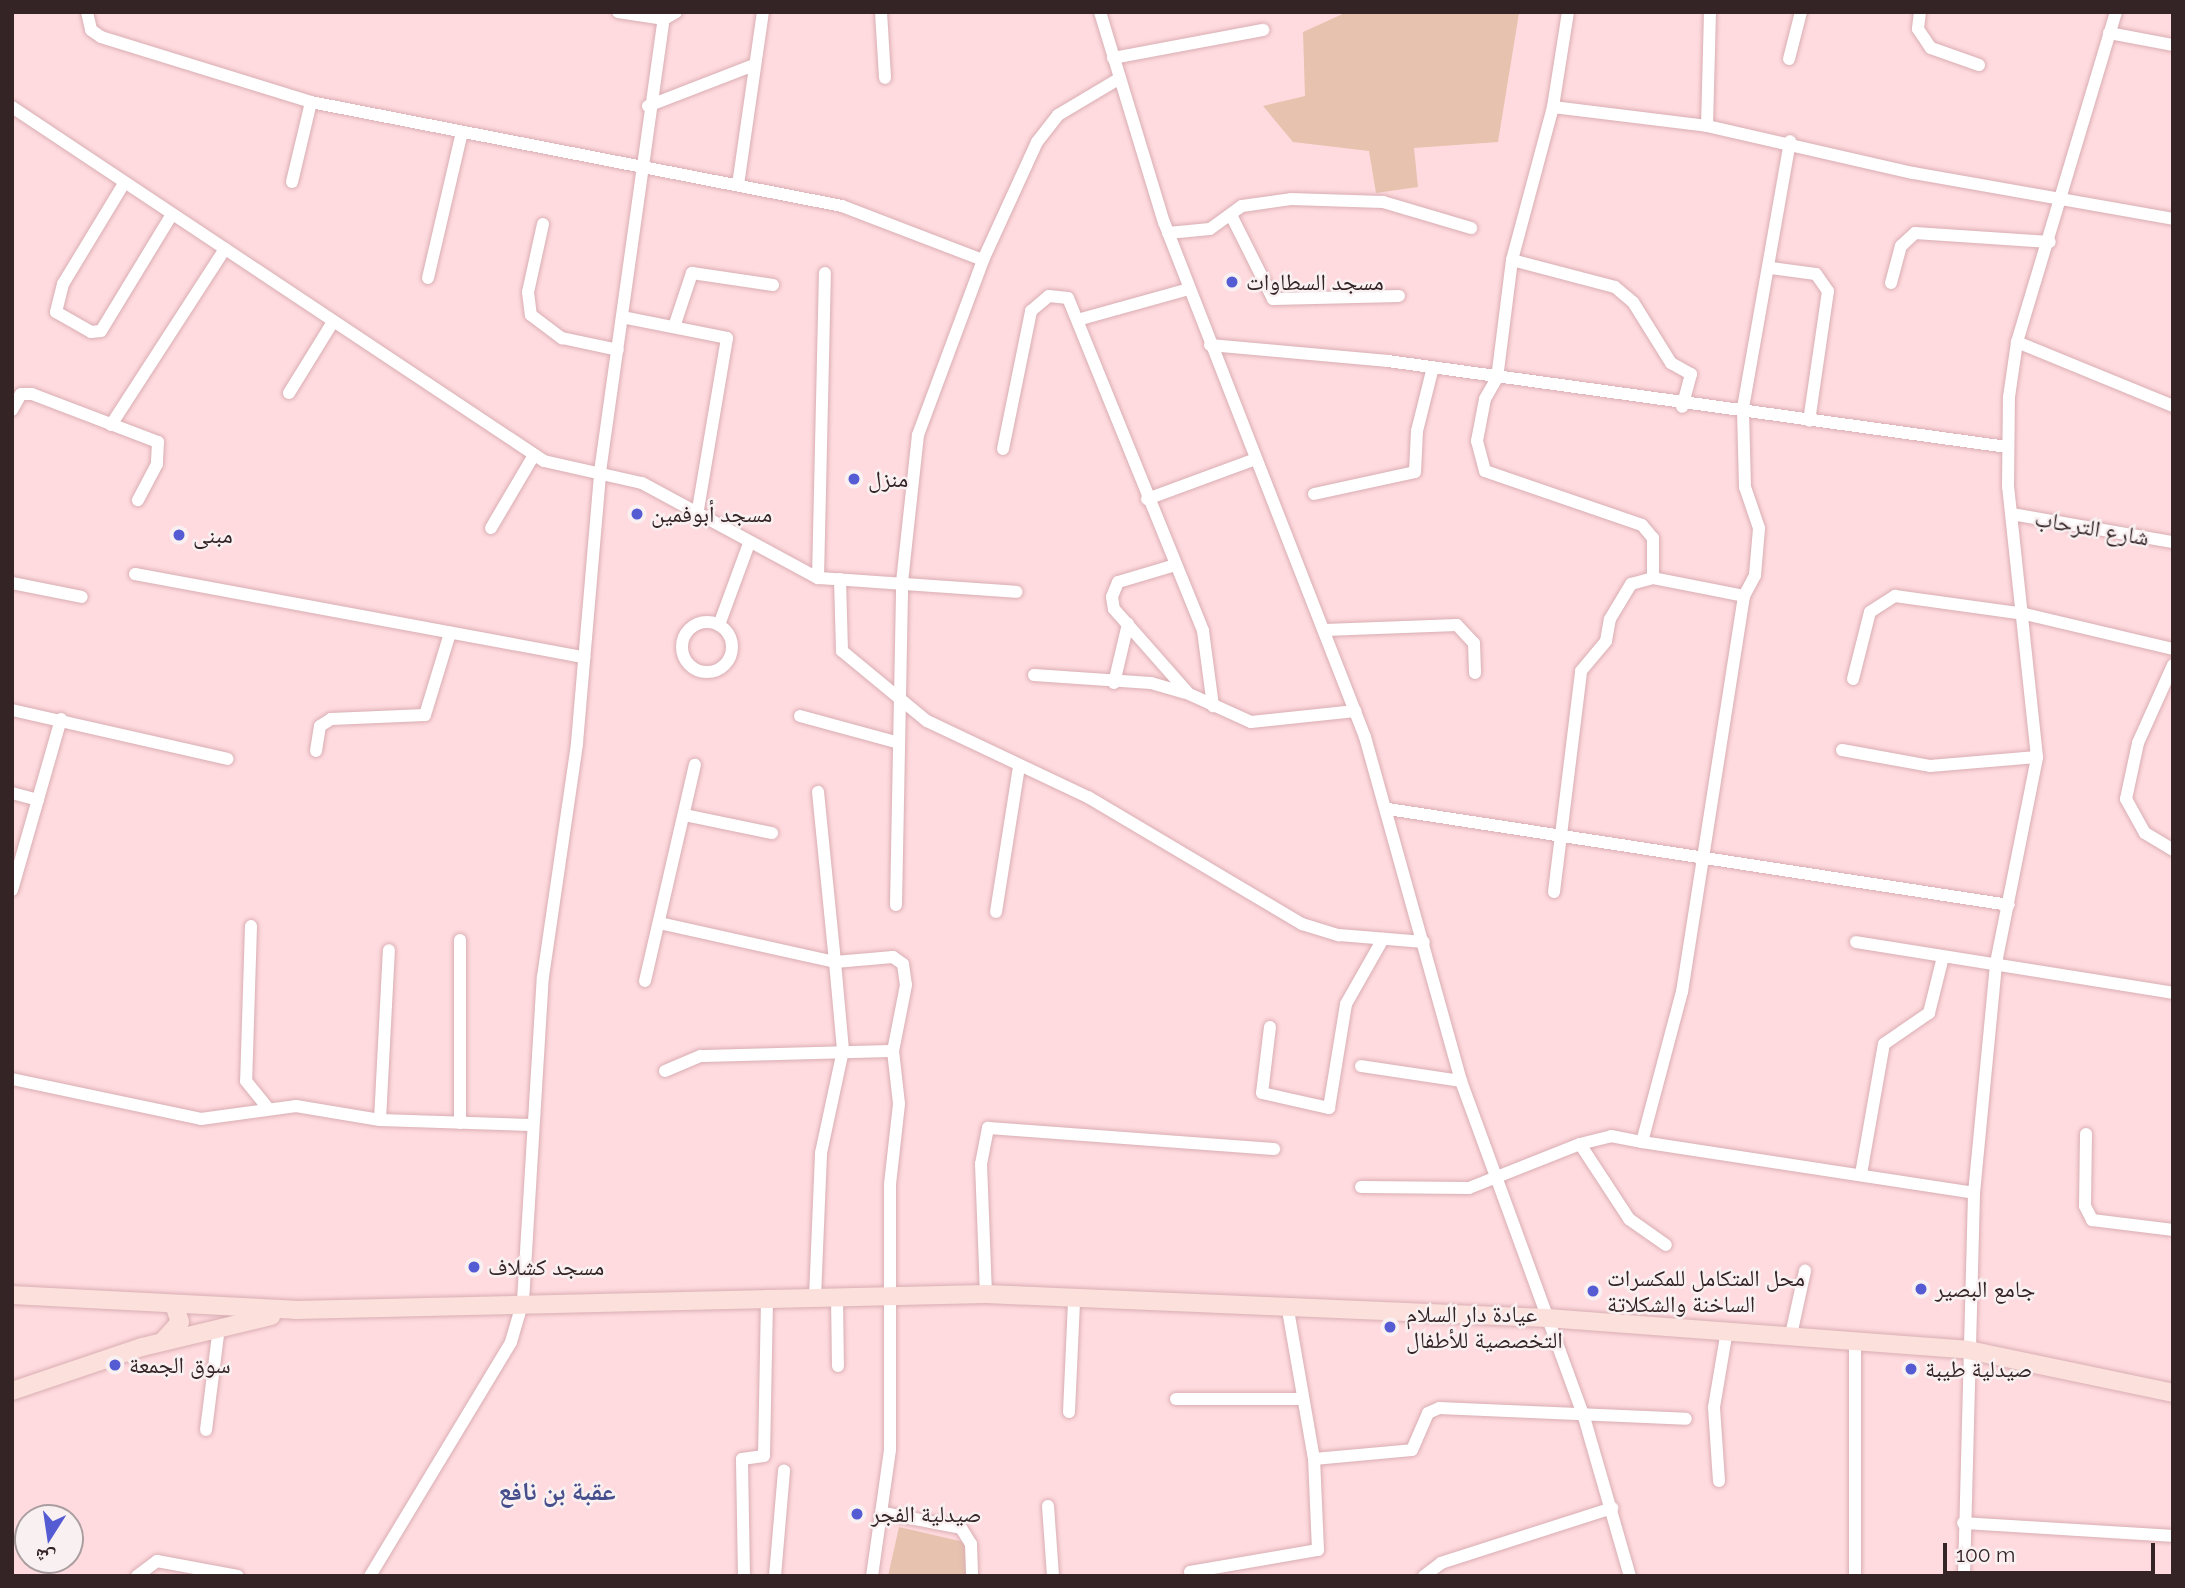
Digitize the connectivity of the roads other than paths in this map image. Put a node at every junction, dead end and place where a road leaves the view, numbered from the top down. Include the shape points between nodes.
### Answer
1 (87, 12) edge
2 (618, 12) edge
3 (676, 12) edge
4 (763, 12) edge
5 (881, 12) edge
6 (1100, 12) edge
7 (1568, 12) edge
8 (1710, 12) edge
9 (1801, 12) edge
10 (1920, 12) edge
11 (2116, 12) edge
12 (664, 19) junction
13 (1263, 30) dead end
14 (2109, 33) junction
15 (2173, 45) edge
16 (1113, 58) junction
17 (1789, 59) dead end
18 (754, 65) junction
19 (1979, 65) dead end
20 (885, 78) dead end
21 (1121, 78) junction
22 (311, 102) junction
23 (648, 106) junction
24 (12, 107) edge
25 (1553, 107) junction
26 (1707, 126) junction
27 (462, 132) junction
28 (1790, 141) junction
29 (641, 166) junction
30 (292, 183) dead end
31 (123, 185) junction
32 (738, 185) junction
33 (2064, 196) junction
34 (1231, 215) junction
35 (171, 216) junction
36 (2173, 219) edge
37 (543, 224) dead end
38 (1471, 228) dead end
39 (1168, 233) junction
40 (2050, 242) junction
41 (225, 249) junction
42 (983, 260) junction
43 (1511, 260) junction
44 (1771, 268) junction
45 (825, 273) dead end
46 (428, 278) dead end
47 (1891, 283) dead end
48 (774, 285) dead end
49 (1189, 289) junction
50 (1399, 296) dead end
51 (622, 317) junction
52 (1081, 319) junction
53 (675, 324) junction
54 (331, 325) junction
55 (2017, 342) junction
56 (1210, 345) junction
57 (618, 350) junction
58 (1433, 367) junction
59 (1497, 377) junction
60 (289, 393) dead end
61 (2173, 406) edge
62 (1682, 407) junction
63 (1744, 408) junction
64 (12, 410) edge
65 (1809, 421) junction
66 (111, 425) junction
67 (2007, 447) junction
68 (1003, 449) dead end
69 (534, 455) junction
70 (1256, 459) junction
71 (600, 472) junction
72 (1314, 494) dead end
73 (1147, 499) junction
74 (138, 500) dead end
75 (2012, 514) junction
76 (697, 515) junction
77 (491, 528) dead end
78 (2173, 542) edge
79 (748, 545) junction
80 (1172, 566) junction
81 (135, 574) dead end
82 (818, 578) junction
83 (1653, 578) junction
84 (839, 579) junction
85 (902, 582) junction
86 (12, 583) edge
87 (1017, 592) dead end
88 (1744, 596) junction
89 (82, 597) dead end
90 (2025, 614) junction
91 (1128, 624) junction
92 (719, 625) junction
93 (1325, 630) junction
94 (450, 633) junction
95 (2173, 649) edge
96 (584, 657) junction
97 (2173, 665) edge
98 (1475, 673) dead end
99 (1034, 675) dead end
100 (1853, 679) dead end
101 (1114, 683) junction
102 (1189, 694) junction
103 (898, 695) junction
104 (1213, 706) junction
105 (12, 710) edge
106 (1355, 711) junction
107 (800, 716) dead end
108 (61, 719) junction
109 (895, 742) junction
110 (1842, 750) dead end
111 (316, 751) dead end
112 (2037, 757) junction
113 (228, 759) dead end
114 (695, 765) dead end
115 (1019, 767) junction
116 (818, 792) dead end
117 (12, 793) edge
118 (38, 800) junction
119 (1388, 809) junction
120 (685, 814) junction
121 (772, 833) dead end
122 (1561, 836) junction
123 (2173, 850) edge
124 (1706, 855) junction
125 (12, 890) edge
126 (1554, 892) dead end
127 (896, 905) dead end
128 (2009, 905) junction
129 (996, 912) dead end
130 (659, 923) junction
131 (251, 926) dead end
132 (1383, 939) junction
133 (460, 940) dead end
134 (1424, 942) junction
135 (1856, 942) dead end
136 (389, 950) dead end
137 (1943, 957) junction
138 (835, 962) junction
139 (1996, 963) junction
140 (645, 981) dead end
141 (2173, 993) edge
142 (1270, 1027) dead end
143 (843, 1050) junction
144 (893, 1051) junction
145 (1361, 1066) dead end
146 (665, 1070) dead end
147 (12, 1079) edge
148 (1461, 1081) junction
149 (269, 1109) junction
150 (380, 1120) junction
151 (460, 1124) junction
152 (531, 1125) junction
153 (2087, 1135) dead end
154 (1642, 1142) junction
155 (1580, 1144) junction
156 (1274, 1149) dead end
157 (1861, 1174) junction
158 (1492, 1177) junction
159 (1361, 1187) dead end
160 (1974, 1193) junction
161 (2173, 1230) edge
162 (1666, 1245) dead end
163 (1805, 1271) dead end
164 (986, 1294) junction
165 (12, 1295) edge
166 (767, 1296) junction
167 (892, 1296) junction
168 (815, 1297) junction
169 (837, 1297) junction
170 (523, 1301) junction
171 (1074, 1302) junction
172 (174, 1305) junction
173 (1288, 1310) junction
174 (295, 1311) junction
175 (1546, 1318) junction
176 (219, 1327) junction
177 (1727, 1330) junction
178 (1791, 1335) junction
179 (163, 1341) junction
180 (1855, 1341) junction
181 (1968, 1350) junction
182 (838, 1366) dead end
183 (12, 1391) edge
184 (2173, 1393) edge
185 (1176, 1399) dead end
186 (1301, 1399) junction
187 (1069, 1412) dead end
188 (1584, 1417) junction
189 (1686, 1419) dead end
190 (206, 1430) dead end
191 (1314, 1459) junction
192 (784, 1470) dead end
193 (1719, 1481) dead end
194 (1048, 1506) dead end
195 (1612, 1508) junction
196 (884, 1513) junction
197 (1963, 1523) junction
198 (2173, 1536) edge
199 (1190, 1572) dead end
200 (137, 1576) edge
201 (238, 1576) edge
202 (370, 1576) edge
203 (744, 1576) edge
204 (775, 1576) edge
205 (872, 1576) edge
206 (972, 1576) edge
207 (1053, 1576) edge
208 (1424, 1576) edge
209 (1630, 1576) edge
210 (1855, 1576) edge
211 (1964, 1576) edge

1 - 22 street via 91,30 101,37
2 - 12 street
3 - 12 street
4 - 18 street
5 - 20 street
6 - 16 street
7 - 25 street
8 - 26 street
9 - 17 street
10 - 19 street via 1919,29 1931,48
11 - 14 street
12 - 23 street
13 - 16 street
14 - 15 street
14 - 33 street
16 - 21 street
18 - 23 street
18 - 32 street
21 - 39 street
21 - 42 street via 1058,115 1037,142
22 - 27 street
22 - 30 street
23 - 29 street
24 - 31 street
25 - 26 street
25 - 43 street
26 - 28 street
27 - 29 street
27 - 46 street
28 - 33 street via 1913,173
28 - 44 street
29 - 32 street
29 - 51 street
31 - 35 street
31 - 35 street via 63,284 56,312 91,332 101,331
32 - 42 street via 866,213
33 - 36 street
33 - 40 street
34 - 38 street via 1242,206 1281,200 1366,200
34 - 39 street via 1210,229
34 - 50 street via 1273,299
35 - 41 street
37 - 57 street via 528,292 531,315 562,338
39 - 49 street
40 - 47 street via 1915,233 1901,246
40 - 55 street
41 - 54 street
41 - 66 street
42 - 85 street via 915,446
43 - 59 street
43 - 62 street via 1615,288 1633,302 1671,362 1691,374
44 - 63 street
44 - 65 street via 1816,275 1828,291
45 - 82 street
48 - 53 street via 692,273
49 - 52 street
49 - 56 street
51 - 53 street
51 - 57 street
52 - 68 street via 1074,303 1060,296 1034,304
52 - 73 street
53 - 76 street via 723,333 727,342
54 - 60 street
54 - 69 street
55 - 61 street
55 - 67 street
56 - 58 street
56 - 70 street
57 - 71 street
58 - 59 street
58 - 72 street via 1417,430 1415,472
59 - 62 street
59 - 83 street via 1485,399 1477,441 1485,471 1642,525 1653,538
62 - 63 street
63 - 65 street
63 - 88 street via 1745,487 1759,528 1755,575
64 - 66 street via 21,394 33,394
65 - 67 street
66 - 74 street via 160,446
67 - 75 street
69 - 71 street via 555,466
69 - 77 street
70 - 73 street
70 - 93 street
71 - 76 street via 642,483
71 - 96 street
73 - 80 street
75 - 78 street, شارع الترحاب
75 - 90 street
76 - 79 street
79 - 82 street
79 - 92 street
80 - 91 street via 1114,586 1114,609
80 - 104 street via 1203,631
81 - 94 street
82 - 84 street
83 - 88 street
83 - 122 street via 1631,584 1610,619 1606,641 1581,671
84 - 85 street
84 - 103 street via 842,650
85 - 87 street
85 - 103 street
86 - 89 street
88 - 124 street
90 - 95 street
90 - 100 street via 1884,599 1870,612
90 - 112 street
91 - 101 street
91 - 102 street
92 - 92 street via 701,622 686,633 682,650 691,667 711,671 727,661 731,641
93 - 98 street via 1457,625 1474,643
93 - 106 street
94 - 96 street
94 - 111 street via 425,715 331,719 320,726
96 - 152 street via 543,978
97 - 123 street via 2138,743 2126,799 2145,833
99 - 101 street
101 - 102 street via 1169,686
102 - 104 street
103 - 109 street
103 - 115 street via 927,721
104 - 106 street via 1251,722
105 - 108 street
106 - 119 street
107 - 109 street
108 - 113 street
108 - 118 street
109 - 127 street
110 - 112 street via 1930,765
112 - 128 street
114 - 120 street
115 - 129 street
115 - 132 street via 1088,797 1302,924
116 - 138 street
117 - 118 street
118 - 125 street
119 - 122 street
119 - 134 street
120 - 121 street
120 - 130 street
122 - 124 street
122 - 126 street
124 - 128 street
124 - 154 street via 1682,992
128 - 139 street
130 - 138 street
130 - 140 street
131 - 149 street via 246,1081
132 - 134 street
132 - 142 street via 1346,1004 1329,1108 1262,1093
133 - 151 street
134 - 148 street
135 - 137 street
136 - 150 street
137 - 139 street
137 - 157 street via 1929,1013 1884,1044
138 - 143 street
138 - 144 street via 884,956 903,964 906,985
139 - 141 street
139 - 160 street
143 - 144 street
143 - 146 street via 685,1057
143 - 168 street via 821,1153
144 - 167 street via 899,1104 890,1184
145 - 148 street
147 - 149 street via 180,1117 239,1117
148 - 158 street
149 - 150 street via 296,1106
150 - 151 street
151 - 152 street
152 - 170 street
153 - 161 street via 2087,1214 2101,1223
154 - 155 street via 1611,1136
154 - 157 street
155 - 158 street
155 - 162 street via 1629,1219
156 - 164 street via 988,1128 981,1164
157 - 160 street
158 - 159 street via 1469,1188
158 - 175 street
160 - 181 street
163 - 178 street
164 - 167 main road
164 - 171 main road
165 - 172 main road
166 - 168 main road
166 - 170 main road
166 - 203 street via 765,1456 742,1459
167 - 169 main road
167 - 196 street
168 - 169 main road
169 - 182 street
170 - 174 main road
170 - 202 street via 511,1342
171 - 173 main road
171 - 187 street
172 - 174 main road
172 - 179 main road via 180,1322
173 - 175 main road
173 - 186 street
174 - 176 main road
175 - 177 main road
175 - 188 street
176 - 179 main road
176 - 190 street
177 - 178 main road
177 - 193 street via 1714,1408
178 - 180 main road
179 - 183 main road
180 - 181 main road
180 - 210 street
181 - 184 main road
181 - 197 street
185 - 186 street
186 - 191 street
188 - 189 street
188 - 191 street via 1439,1408 1427,1413 1412,1450
188 - 195 street
191 - 199 street via 1321,1539 1314,1554
192 - 204 street
194 - 207 street
195 - 208 street via 1441,1563
195 - 209 street
196 - 205 street
196 - 206 street via 961,1528 971,1544
197 - 198 street
197 - 211 street
200 - 201 street via 157,1561

